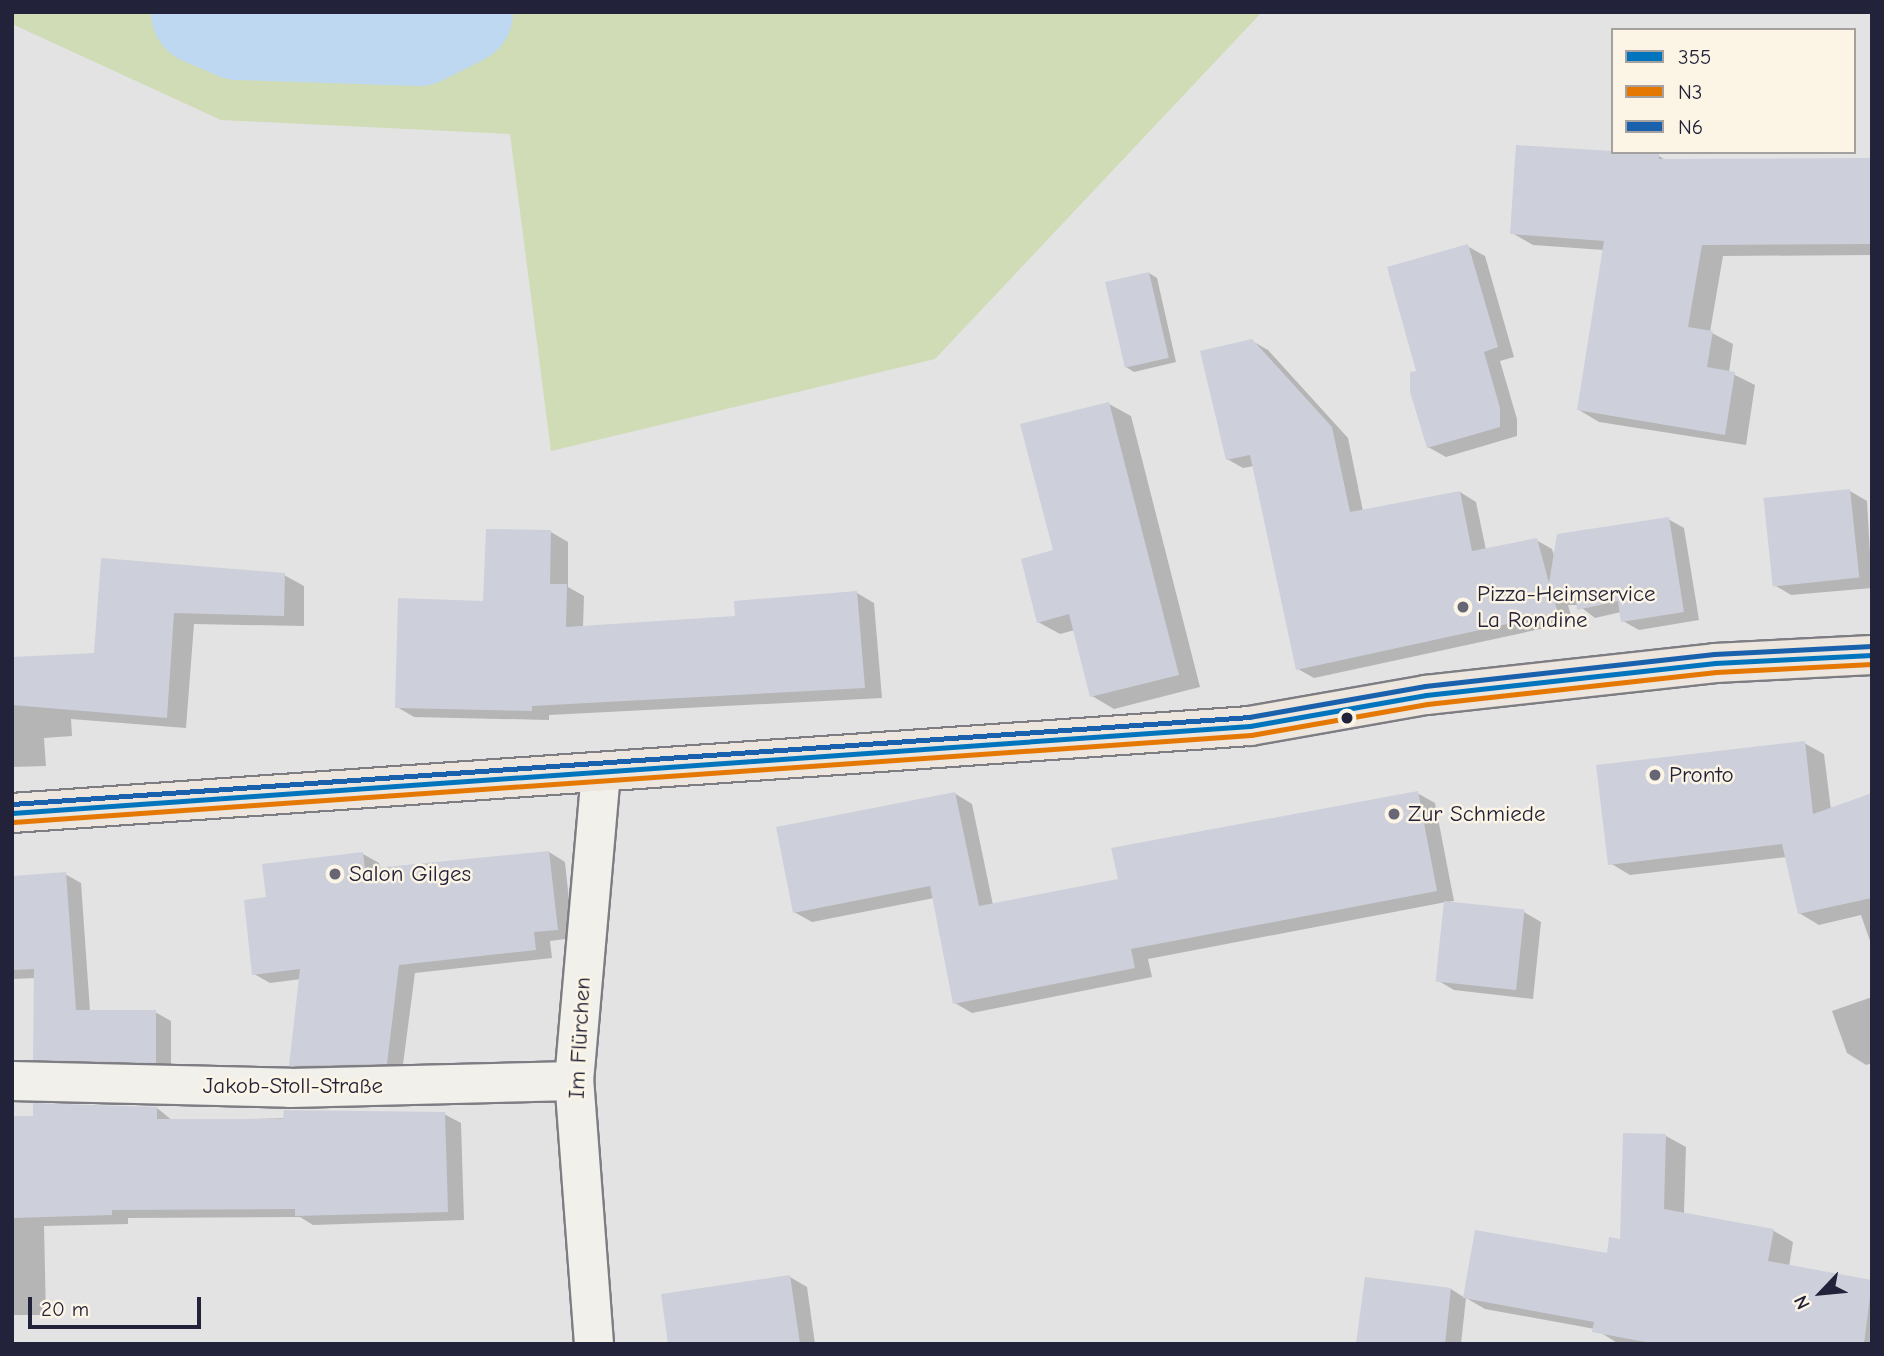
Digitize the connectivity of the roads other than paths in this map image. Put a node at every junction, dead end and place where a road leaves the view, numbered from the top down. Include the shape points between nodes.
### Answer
1 (1872, 655) edge
2 (601, 774) junction
3 (12, 813) edge
4 (12, 1081) edge
5 (574, 1081) junction
6 (594, 1344) edge

1 - 2 main road via 1715,663 1467,690 1250,726
2 - 3 main road
2 - 5 lane, Im Flürchen
4 - 5 lane, Jakob-Stoll-Straße via 290,1088
5 - 6 lane, Im Flürchen

